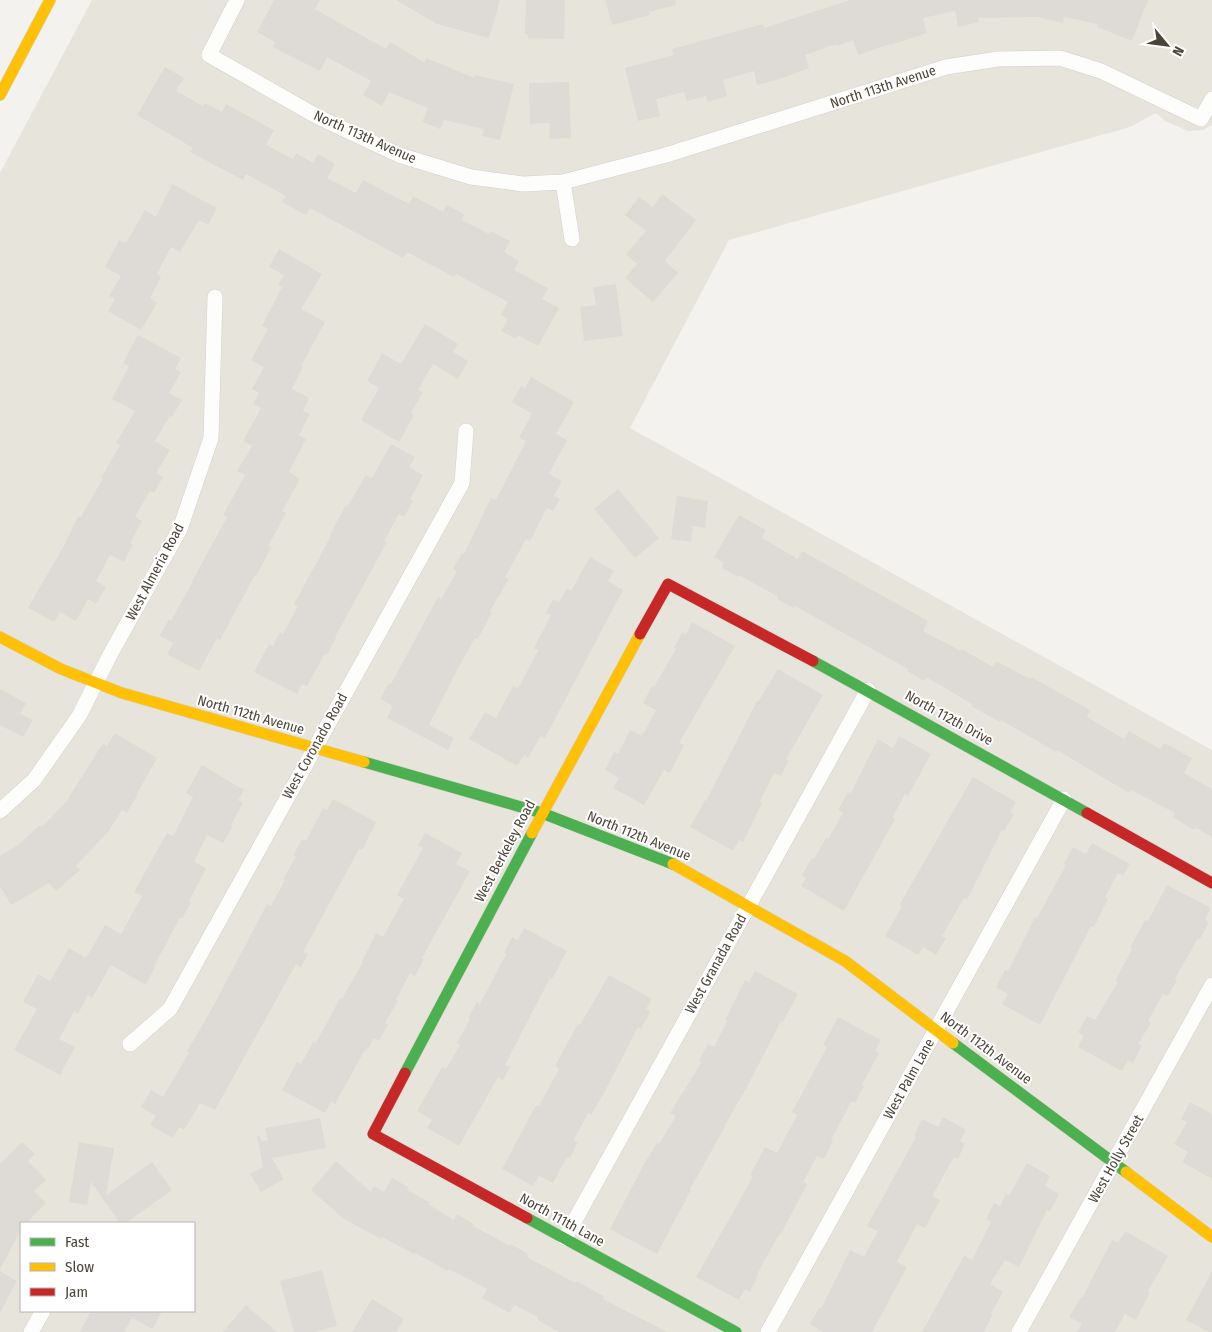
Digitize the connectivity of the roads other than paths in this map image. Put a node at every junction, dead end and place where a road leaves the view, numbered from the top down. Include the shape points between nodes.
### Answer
1 (50, 0) edge
2 (237, 0) edge
3 (0, 95) edge
4 (1212, 99) edge
5 (563, 182) junction
6 (572, 239) dead end
7 (215, 298) dead end
8 (466, 431) dead end
9 (668, 584) joint
10 (0, 637) edge
11 (96, 683) junction
12 (868, 690) junction
13 (313, 748) junction
14 (1064, 799) junction
15 (0, 811) edge
16 (542, 813) junction
17 (1212, 883) edge
18 (749, 906) junction
19 (1212, 985) edge
20 (936, 1029) junction
21 (130, 1044) dead end
22 (373, 1134) joint
23 (1113, 1163) junction
24 (1212, 1237) edge
25 (565, 1238) junction
26 (42, 1312) edge
27 (31, 1332) edge
28 (736, 1332) edge
29 (768, 1332) edge
30 (1019, 1332) edge

1 - 3 street
2 - 5 street, North 113th Avenue via 209,55 318,117 398,155 471,177 523,184
4 - 5 street, North 113th Avenue via 1201,119 1101,71 1060,58 998,59 946,67 676,152
5 - 6 street
7 - 11 street, West Almeria Road via 211,438 180,529
8 - 13 street, West Coronado Road via 462,483
9 - 12 street, North 112th Drive
9 - 16 street, West Berkeley Road
10 - 11 street, North 112th Avenue
11 - 13 street, North 112th Avenue
11 - 15 street, West Almeria Road via 80,716 34,780
12 - 14 street, North 112th Drive
12 - 18 street, West Granada Road
13 - 16 street, North 112th Avenue
13 - 21 street, West Coronado Road via 170,1009
14 - 17 street, North 112th Drive
14 - 20 street, West Palm Lane
16 - 18 street, North 112th Avenue via 670,862
16 - 22 street, West Berkeley Road
18 - 20 street, North 112th Avenue via 845,961
18 - 25 street, West Granada Road
19 - 23 street, West Holly Street
20 - 23 street, North 112th Avenue
20 - 29 street, West Palm Lane
22 - 25 street, North 111th Lane
23 - 24 street, North 112th Avenue
23 - 30 street, West Holly Street
25 - 28 street, North 111th Lane
26 - 27 street

